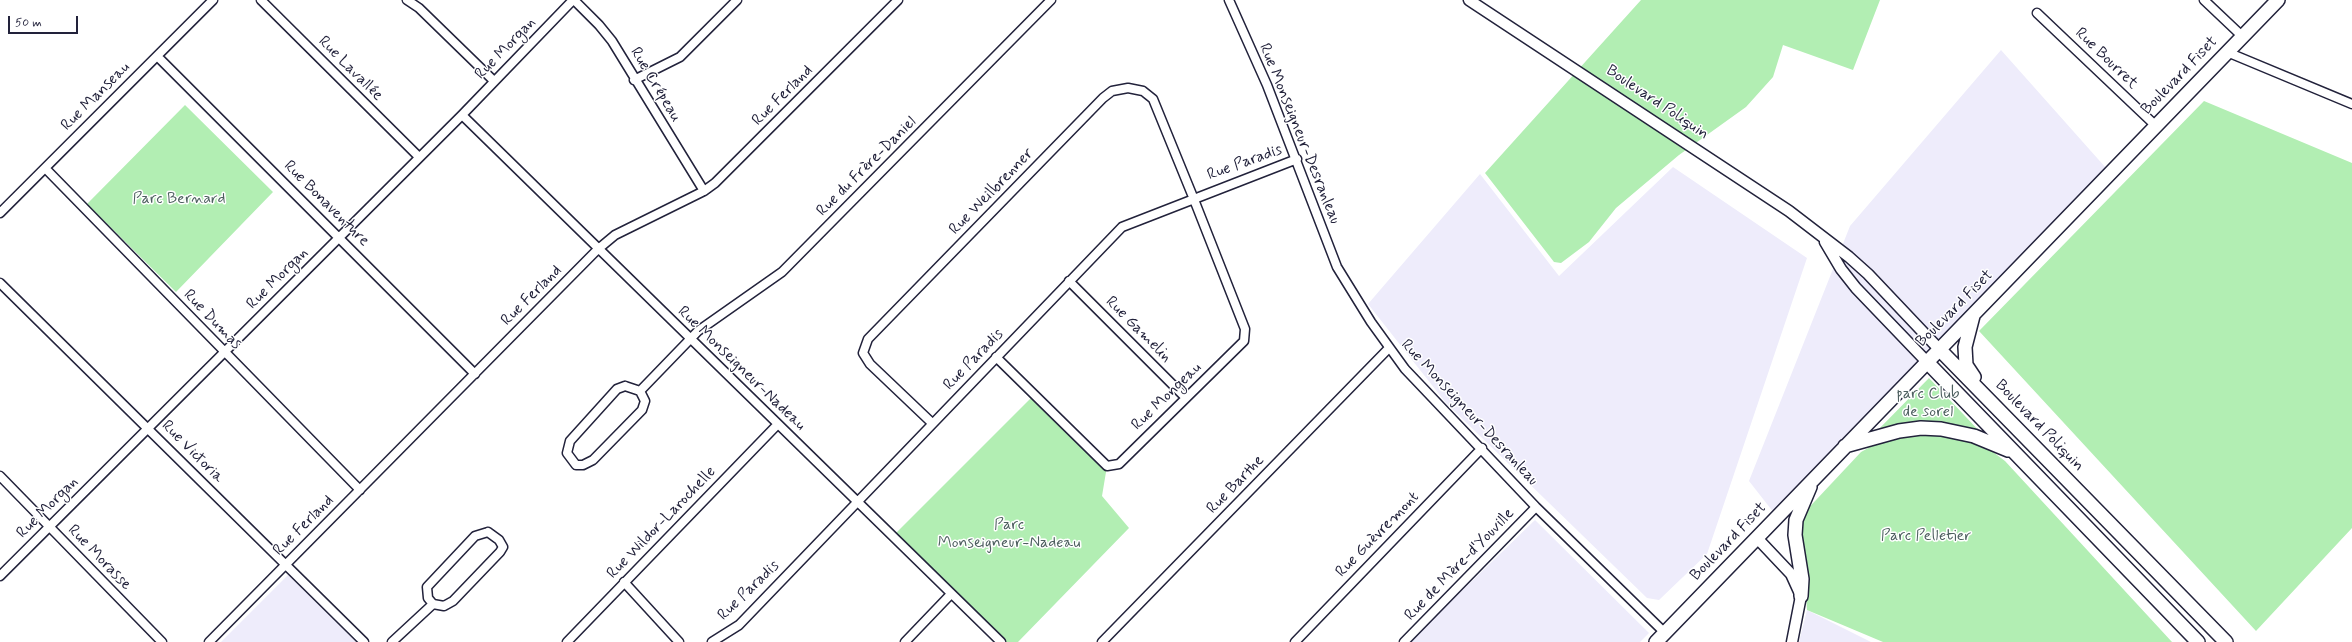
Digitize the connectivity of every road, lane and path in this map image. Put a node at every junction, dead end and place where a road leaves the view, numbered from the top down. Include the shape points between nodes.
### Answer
1 (213, 0) edge
2 (261, 0) edge
3 (407, 0) edge
4 (573, 0) edge
5 (737, 0) edge
6 (898, 0) edge
7 (1051, 0) edge
8 (1229, 0) edge
9 (1469, 0) edge
10 (2204, 0) edge
11 (2278, 0) edge
12 (2037, 13) dead end
13 (2242, 36) junction
14 (2227, 52) junction
15 (157, 56) junction
16 (634, 80) junction
17 (494, 81) junction
18 (2352, 104) edge
19 (462, 115) junction
20 (2156, 126) junction
21 (420, 157) junction
22 (1297, 159) junction
23 (45, 168) junction
24 (704, 191) junction
25 (1193, 197) junction
26 (0, 213) edge
27 (340, 237) junction
28 (1823, 239) junction
29 (597, 250) junction
30 (1069, 281) junction
31 (0, 283) edge
32 (1974, 316) junction
33 (690, 339) junction
34 (1389, 348) junction
35 (1939, 349) junction
36 (224, 352) junction
37 (996, 357) junction
38 (1927, 362) junction
39 (475, 374) junction
40 (640, 390) junction
41 (1186, 398) junction
42 (1991, 402) junction
43 (932, 423) junction
44 (778, 424) junction
45 (148, 428) junction
46 (1844, 447) junction
47 (1482, 448) junction
48 (2012, 451) junction
49 (0, 476) edge
50 (1814, 478) junction
51 (360, 490) junction
52 (857, 501) junction
53 (1536, 507) junction
54 (50, 527) junction
55 (1757, 538) junction
56 (286, 564) junction
57 (0, 576) edge
58 (624, 582) junction
59 (951, 594) junction
60 (1801, 596) junction
61 (433, 604) junction
62 (1660, 637) edge
63 (162, 642) edge
64 (209, 642) edge
65 (364, 642) edge
66 (392, 642) edge
67 (567, 642) edge
68 (679, 642) edge
69 (712, 642) edge
70 (904, 642) edge
71 (1001, 642) edge
72 (1102, 642) edge
73 (1295, 642) edge
74 (1404, 642) edge
75 (1792, 642) edge
76 (2198, 642) edge
77 (2226, 642) edge

1 - 15 street, Rue Manseau
2 - 21 street, Rue Lavallée
3 - 17 street via 419,8
4 - 16 street, Rue Crépeau via 604,30
4 - 17 street, Rue Morgan
5 - 16 street via 680,56
6 - 24 street, Rue Ferland via 726,174
7 - 33 street, Rue du Frère-Daniel via 782,272 739,300
8 - 22 street, Rue Monseigneur-Desranleau
9 - 28 street, Boulevard Poliquin via 1790,211
10 - 13 street
11 - 13 main road, Boulevard Fiset
12 - 20 street, Rue Bourret
13 - 14 main road, Boulevard Fiset
14 - 18 street
14 - 20 main road, Boulevard Fiset
15 - 23 street, Rue Manseau
15 - 27 street, Rue Bonaventure
16 - 24 street, Rue Crépeau
17 - 19 street, Rue Morgan
19 - 21 street, Rue Morgan
19 - 29 street, Rue Monseigneur-Nadeau
20 - 32 main road, Boulevard Fiset
21 - 27 street, Rue Morgan
22 - 25 street, Rue Paradis
22 - 34 street, Rue Monseigneur-Desranleau via 1337,267 1350,291
23 - 26 street, Rue Manseau
23 - 36 street, Rue Dumas
24 - 29 street, Rue Ferland via 615,235
25 - 30 street, Rue Paradis via 1122,227
25 - 41 street, Rue Mongeau via 1245,329 1244,341
25 - 43 street, Rue Weilbrenner via 1153,99 1143,91 1128,88 1112,91 1103,98 868,339 863,353 870,364
27 - 36 street, Rue Morgan
27 - 39 street, Rue Bonaventure
28 - 35 street, Boulevard Poliquin via 1868,274
28 - 38 street, Boulevard Poliquin via 1854,286
29 - 33 street, Rue Monseigneur-Nadeau
29 - 39 street, Rue Ferland
30 - 37 street, Rue Paradis
30 - 41 street, Rue Gamelin
31 - 45 street, Rue Victoria
32 - 35 main road, Boulevard Fiset
32 - 42 main road via 1965,347 1966,365
33 - 40 street, Rue du Frère-Daniel
33 - 44 street, Rue Monseigneur-Nadeau
34 - 47 street, Rue Monseigneur-Desranleau via 1405,369
34 - 72 street, Rue Barthe
35 - 38 main road, Boulevard Fiset
35 - 42 main road, Boulevard Poliquin
36 - 45 street, Rue Morgan
36 - 51 street, Rue Dumas
37 - 41 street, Rue Mongeau via 1108,466 1119,464
37 - 43 street, Rue Paradis
38 - 46 main road, Boulevard Fiset
38 - 48 main road, Boulevard Poliquin
39 - 51 street, Rue Ferland
40 - 40 street via 645,401 636,417 593,460 576,465 570,460 567,454 570,441 617,389 629,386
42 - 77 main road, Boulevard Poliquin
43 - 52 street, Rue Paradis
44 - 52 street, Rue Monseigneur-Nadeau
44 - 58 street, Rue Wildor-Larochelle
45 - 54 street, Rue Morgan
45 - 56 street, Rue Victoria
46 - 48 main road via 1898,431 1921,428 1974,436
46 - 50 main road, Boulevard Fiset
47 - 53 street, Rue Monseigneur-Desranleau
47 - 73 street, Rue Guèvremont
48 - 76 main road, Boulevard Poliquin
49 - 54 street, Rue Morasse
50 - 55 main road, Boulevard Fiset
50 - 60 main road via 1796,520 1795,535 1802,579
51 - 56 street, Rue Ferland
52 - 59 street, Rue Monseigneur-Nadeau
52 - 69 street, Rue Paradis via 739,625
53 - 62 street, Rue Monseigneur-Desranleau
53 - 74 street, Rue de Mère-d'Youville
54 - 57 street, Rue Morgan
54 - 63 street, Rue Morasse
55 - 60 street via 1791,574
55 - 62 main road, Boulevard Fiset
56 - 64 street, Rue Ferland
56 - 65 street, Rue Victoria
58 - 67 street, Rue Wildor-Larochelle
58 - 68 street
59 - 70 street
59 - 71 street, Rue Monseigneur-Nadeau
60 - 75 street
61 - 61 street via 444,606 457,598 500,552 503,547 499,540 488,532 475,536 427,587 428,598
61 - 66 street

